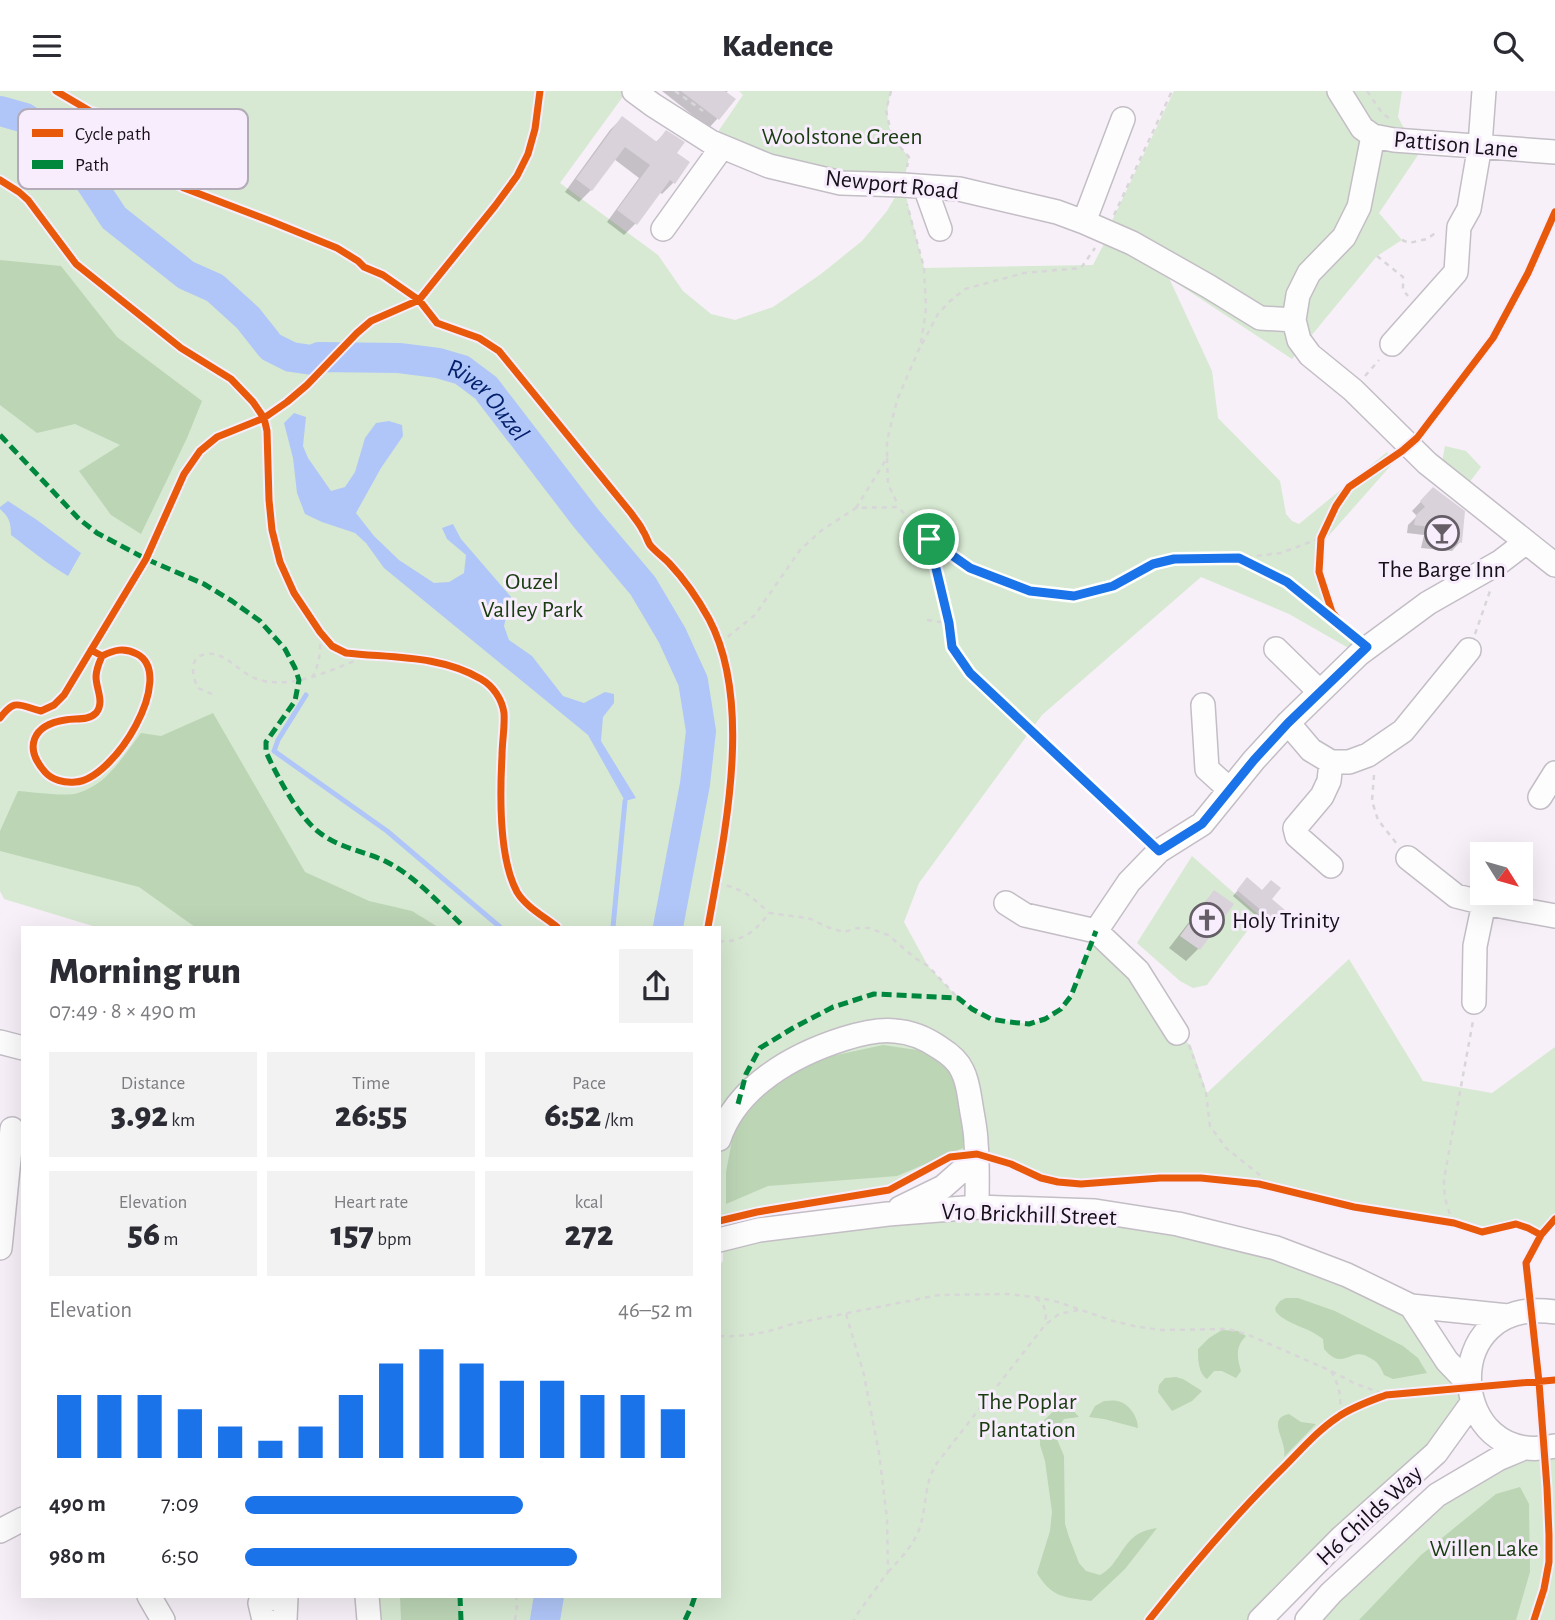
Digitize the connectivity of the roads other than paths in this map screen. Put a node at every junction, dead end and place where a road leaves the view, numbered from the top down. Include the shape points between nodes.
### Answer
1 (634, 91) edge
2 (1339, 91) edge
3 (1484, 91) edge
4 (1123, 119) dead end
5 (1373, 136) junction
6 (1480, 145) junction
7 (722, 147) junction
8 (1555, 152) edge
9 (914, 186) junction
10 (1084, 222) junction
11 (663, 229) dead end
12 (940, 229) dead end
13 (1294, 320) junction
14 (1392, 344) road end
15 (1545, 552) edge
16 (1276, 649) dead end
17 (1469, 650) road end
18 (1320, 691) junction
19 (1203, 705) dead end
20 (1288, 723) junction
21 (1331, 762) junction
22 (1555, 773) edge
23 (1229, 789) junction
24 (1540, 797) dead end
25 (1408, 858) road end
26 (1331, 866) dead end
27 (1470, 900) edge
28 (1006, 903) dead end
29 (1484, 905) edge
30 (1495, 905) edge
31 (1555, 916) edge
32 (1097, 931) junction
33 (1474, 1002) road end
34 (1177, 1033) road end
35 (0, 1042) edge
36 (21, 1047) edge
37 (12, 1129) dead end
38 (721, 1133) edge
39 (977, 1157) junction
40 (14, 1206) edge
41 (977, 1207) junction
42 (888, 1214) junction
43 (721, 1240) edge
44 (0, 1248) edge
45 (21, 1250) edge
46 (1411, 1306) junction
47 (1550, 1311) edge
48 (1510, 1316) junction
49 (1470, 1393) junction
50 (1554, 1447) edge
51 (1524, 1448) junction
52 (21, 1520) edge
53 (0, 1531) edge
54 (150, 1598) edge
55 (274, 1598) edge
56 (286, 1598) edge
57 (368, 1598) edge
58 (163, 1620) edge
59 (264, 1620) edge
60 (285, 1620) edge
61 (369, 1620) edge
62 (1259, 1620) edge
63 (1307, 1620) edge

1 - 7 street, Newport Road
2 - 5 street, Pattison Lane via 1362,128
3 - 6 street
4 - 10 street
5 - 6 street, Pattison Lane
5 - 13 street via 1359,207 1344,237 1309,273 1298,295
6 - 8 street, Pattison Lane
6 - 14 street via 1469,209 1459,227 1456,272
7 - 9 street, Newport Road via 769,166 841,183
7 - 11 street
9 - 10 street, Newport Road via 959,189
9 - 12 street
10 - 13 street, Newport Road via 1132,243 1260,318
13 - 15 street via 1299,340 1310,355 1427,463
15 - 18 street via 1500,562 1359,641
16 - 18 street
17 - 21 street via 1403,731 1368,755
18 - 20 street
19 - 23 street via 1207,769
20 - 21 street via 1311,750
20 - 23 street
21 - 26 street via 1322,796 1295,828 1297,837
22 - 24 street
23 - 32 street via 1202,824 1159,851 1129,882
25 - 27 street via 1456,896
28 - 32 street via 1025,915
29 - 33 street via 1475,946
30 - 31 street
32 - 34 street via 1138,971
35 - 36 street
37 - 40 street
38 - 39 street via 738,1104 755,1087 799,1056 855,1036 894,1030 932,1042 962,1069
39 - 41 street
39 - 42 street via 943,1187
40 - 44 street
41 - 42 street, V10 Brickhill Street
41 - 46 street, V10 Brickhill Street via 1095,1211 1178,1224 1276,1248
42 - 43 street, V10 Brickhill Street via 759,1230
44 - 45 street
46 - 48 street, V10 Brickhill Street
46 - 49 street
47 - 48 street, V10 Brickhill Street
48 - 49 street via 1478,1344 1469,1369
49 - 51 street via 1483,1422 1498,1437
49 - 62 street, H6 Childs Way via 1436,1453
50 - 51 street
51 - 63 street, H6 Childs Way via 1437,1495
52 - 53 street
54 - 58 street
55 - 59 street via 260,1604
56 - 60 street
57 - 61 street

